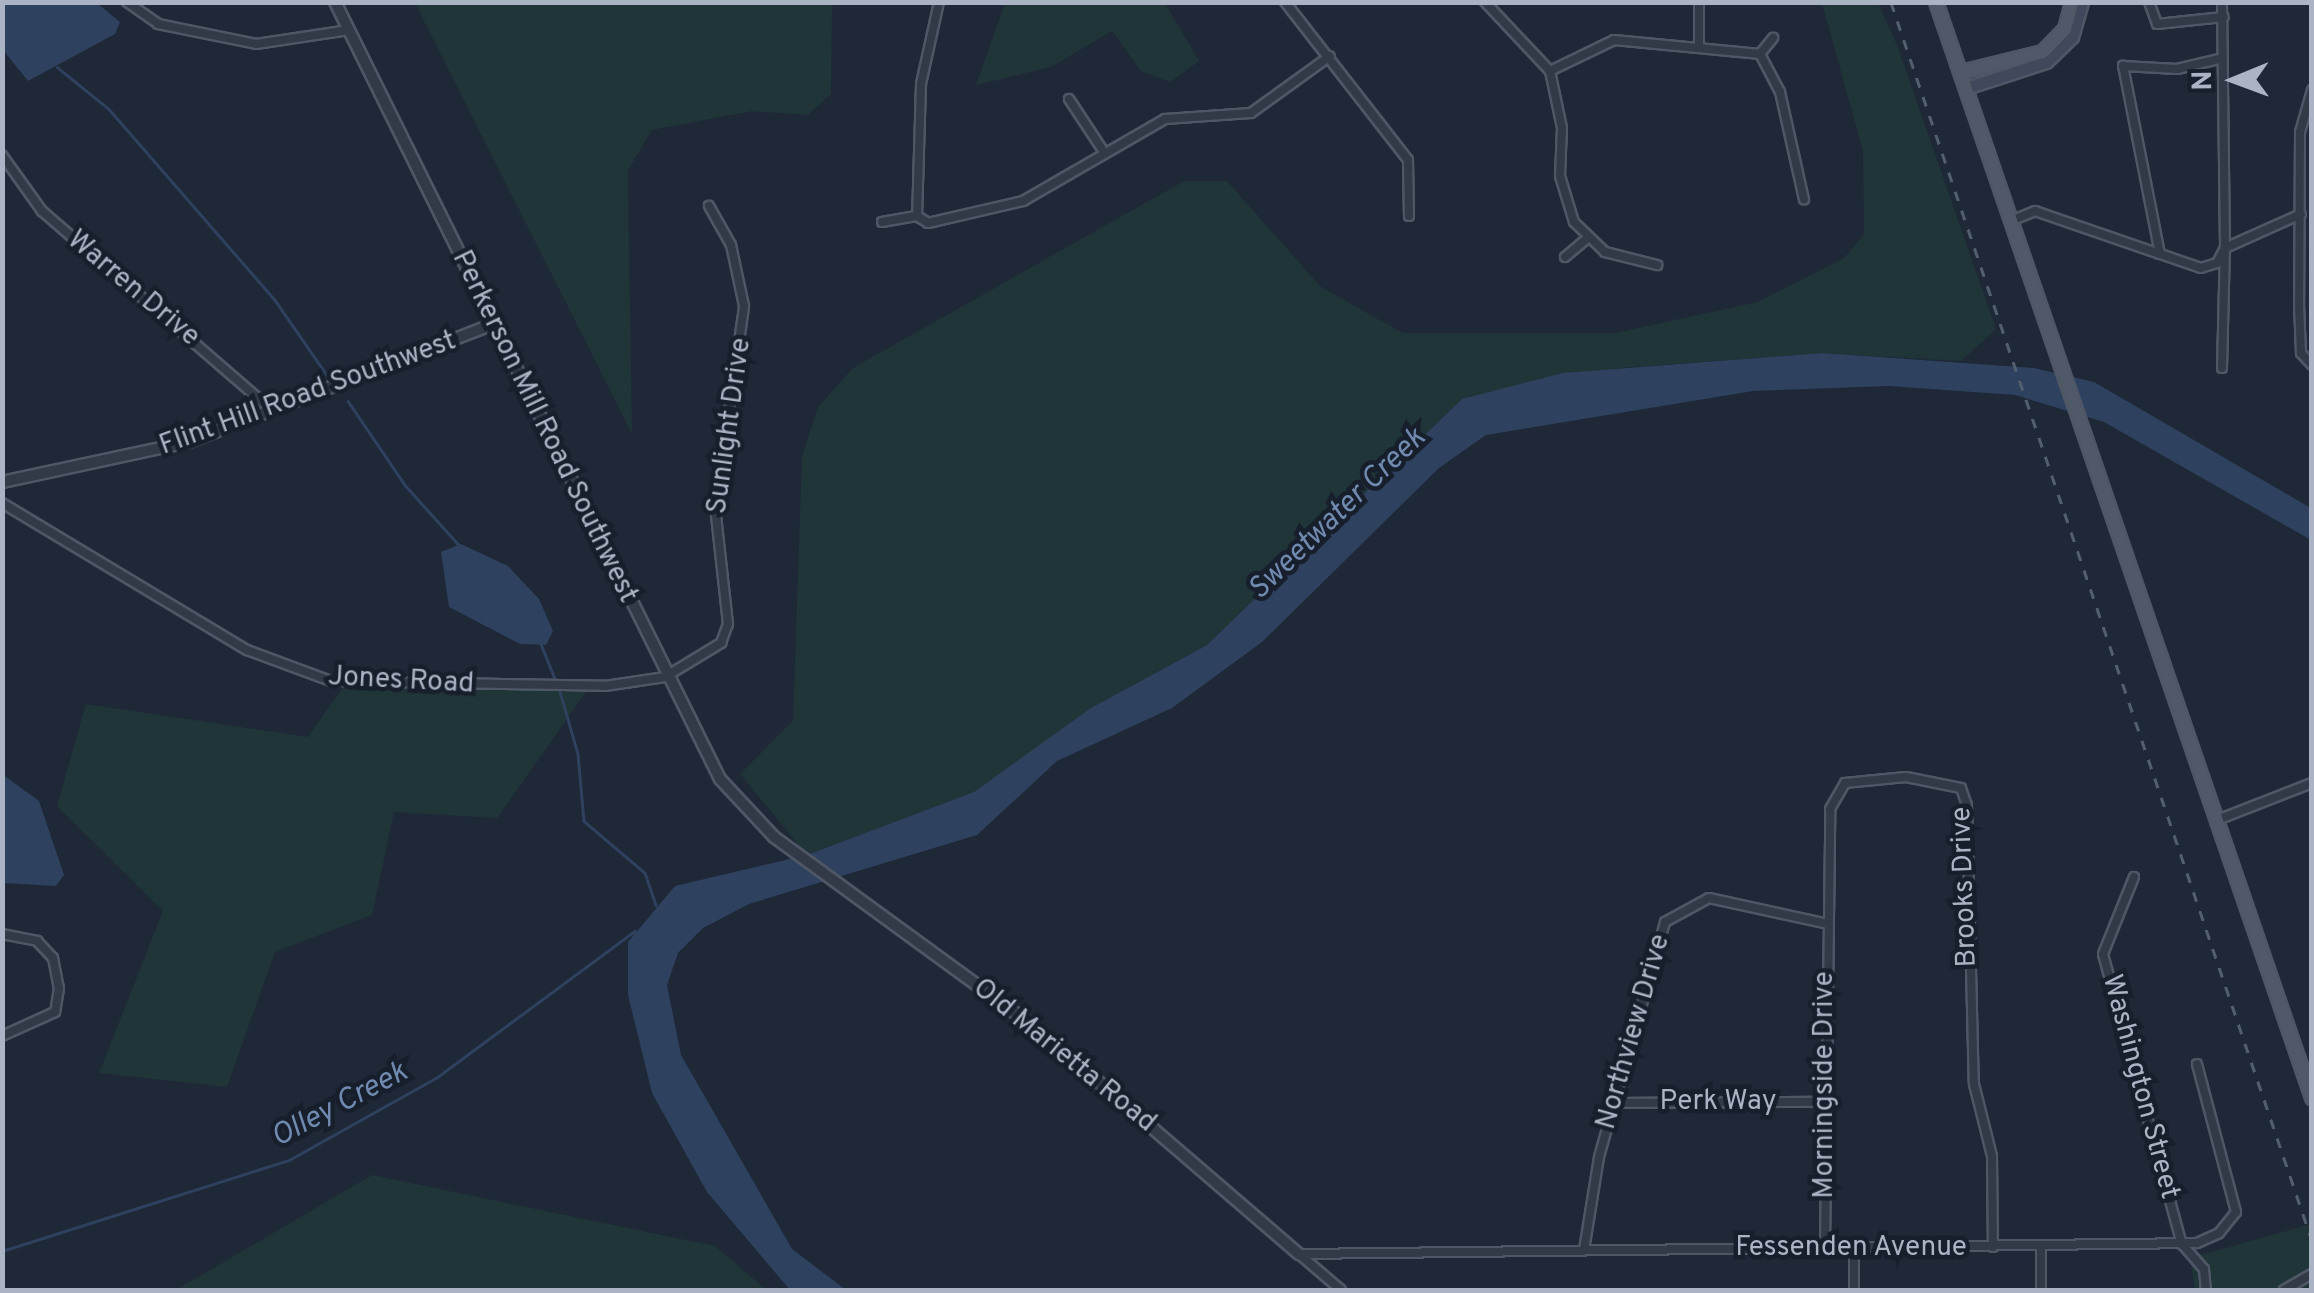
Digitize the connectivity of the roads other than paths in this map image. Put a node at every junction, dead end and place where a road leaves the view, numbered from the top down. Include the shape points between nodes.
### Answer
1 (128, 2) edge
2 (336, 2) edge
3 (938, 2) edge
4 (1285, 2) edge
5 (1485, 2) edge
6 (1699, 2) edge
7 (1936, 2) edge
8 (2072, 2) edge
9 (2082, 2) edge
10 (2150, 2) edge
11 (2222, 2) edge
12 (2224, 16) junction
13 (349, 30) junction
14 (1773, 38) dead end
15 (1700, 44) junction
16 (1760, 54) junction
17 (1330, 56) junction
18 (2222, 58) junction
19 (1550, 71) junction
20 (1961, 72) junction
21 (1966, 88) junction
22 (2312, 90) edge
23 (1070, 98) dead end
24 (1102, 148) junction
25 (2, 155) edge
26 (1804, 199) dead end
27 (709, 206) dead end
28 (2301, 214) junction
29 (916, 216) junction
30 (1409, 216) dead end
31 (2013, 220) junction
32 (882, 222) dead end
33 (1588, 238) junction
34 (2225, 248) junction
35 (2160, 254) junction
36 (1565, 257) dead end
37 (1657, 265) dead end
38 (493, 324) junction
39 (2312, 365) edge
40 (2222, 368) dead end
41 (274, 412) junction
42 (2, 482) edge
43 (2, 504) edge
44 (665, 678) junction
45 (2312, 784) edge
46 (2217, 820) junction
47 (774, 837) joint
48 (2134, 877) dead end
49 (1824, 924) junction
50 (2, 934) edge
51 (2, 1036) edge
52 (2197, 1064) dead end
53 (2312, 1098) edge
54 (1824, 1102) junction
55 (1613, 1103) junction
56 (2182, 1244) junction
57 (1825, 1247) junction
58 (1992, 1247) junction
59 (2041, 1247) junction
60 (1854, 1248) junction
61 (1584, 1250) junction
62 (1300, 1254) junction
63 (2312, 1274) edge
64 (1340, 1290) edge
65 (1854, 1290) edge
66 (2041, 1290) edge
67 (2206, 1290) edge
68 (2284, 1290) edge

1 - 13 street via 158,24 242,42 285,44
2 - 13 street, Perkerson Mill Road Southwest
3 - 29 street via 921,84
4 - 17 street
5 - 19 street
6 - 15 street
7 - 20 main road
8 - 20 main road via 2065,28 2036,56
9 - 21 main road via 2072,37 2046,62
10 - 12 street via 2157,24
11 - 12 street
12 - 18 street
13 - 38 street, Perkerson Mill Road Southwest
14 - 16 street
15 - 16 street
15 - 19 street via 1614,40
16 - 26 street via 1780,92
17 - 24 street via 1250,113 1165,119
17 - 30 street via 1408,160
18 - 34 street
18 - 35 street via 2177,69 2123,66
19 - 33 street via 1562,128 1564,199
20 - 21 main road
21 - 31 main road
22 - 28 street via 2300,132
23 - 24 street
24 - 29 street via 993,212 928,224
25 - 41 street, Warren Drive via 42,212
27 - 44 street, Sunlight Drive via 734,257 745,316 715,506 728,624 721,643
28 - 34 street
28 - 39 street via 2299,334
29 - 32 street
31 - 35 street via 2036,211
31 - 46 main road
33 - 36 street
33 - 37 street via 1619,258
34 - 35 street via 2217,263 2201,268
34 - 40 street
38 - 41 street, Flint Hill Road Southwest
38 - 44 street, Perkerson Mill Road Southwest
41 - 42 street, Flint Hill Road Southwest via 152,452
43 - 44 street, Jones Road via 247,650 332,681 605,686
44 - 47 street, Perkerson Mill Road Southwest via 720,779
45 - 46 street
46 - 53 main road
47 - 62 street, Old Marietta Road via 1036,1028
48 - 56 street, Washington Street via 2103,954
49 - 54 street, Morningside Drive
49 - 55 street, Northview Drive via 1709,898 1665,922
49 - 58 street, Brooks Drive via 1828,820 1838,787 1906,777 1961,788 1974,1084 1992,1156
50 - 51 street via 37,942 53,958 59,988 55,1012
52 - 56 street, Fessenden Avenue via 2236,1212 2219,1233
54 - 55 street, Perk Way
54 - 57 street, Morningside Drive
55 - 61 street, Northview Drive
56 - 59 street, Fessenden Avenue
56 - 67 street, Washington Street via 2204,1269
57 - 60 street, Fessenden Avenue
57 - 61 street, Fessenden Avenue
58 - 59 street, Fessenden Avenue
58 - 60 street, Fessenden Avenue
59 - 66 street
60 - 65 street
61 - 62 street, Fessenden Avenue
62 - 64 street, Old Marietta Road
63 - 68 street

